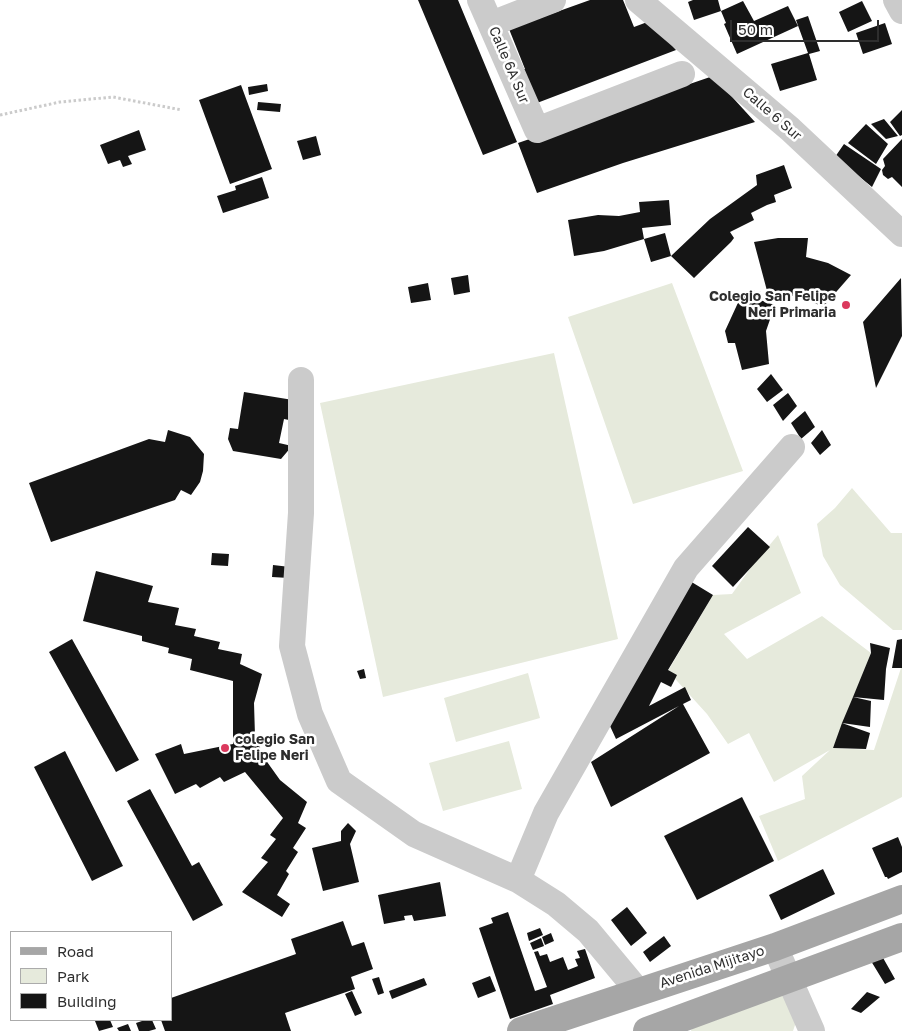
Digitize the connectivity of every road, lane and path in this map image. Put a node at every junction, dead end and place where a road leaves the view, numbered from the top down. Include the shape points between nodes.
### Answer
1 (480, 0) edge
2 (553, 0) edge
3 (638, 0) edge
4 (896, 0) edge
5 (902, 11) edge
6 (491, 24) junction
7 (682, 74) dead end
8 (182, 110) dead end
9 (0, 116) edge
10 (902, 234) edge
11 (301, 380) dead end
12 (792, 447) dead end
13 (518, 880) junction
14 (902, 899) edge
15 (902, 936) edge
16 (775, 947) junction
17 (790, 979) junction
18 (638, 991) junction
19 (687, 1023) edge
20 (806, 1027) edge
21 (520, 1031) edge
22 (647, 1031) edge

1 - 6 street, Calle 6A Sur
2 - 6 street
3 - 10 street, Calle 6 Sur via 790,129
4 - 5 street
6 - 7 street, Calle 6A Sur via 537,130
8 - 9 path via 113,97 60,102
11 - 13 street via 301,513 292,646 310,714 339,781 414,834
12 - 13 street via 686,568 546,813
13 - 18 street via 556,904 588,931
14 - 16 main road, Avenida Mijitayo
15 - 17 main road
16 - 17 street
16 - 18 main road, Avenida Mijitayo
17 - 19 main road
17 - 20 street
18 - 21 main road, Avenida Mijitayo
19 - 22 main road

